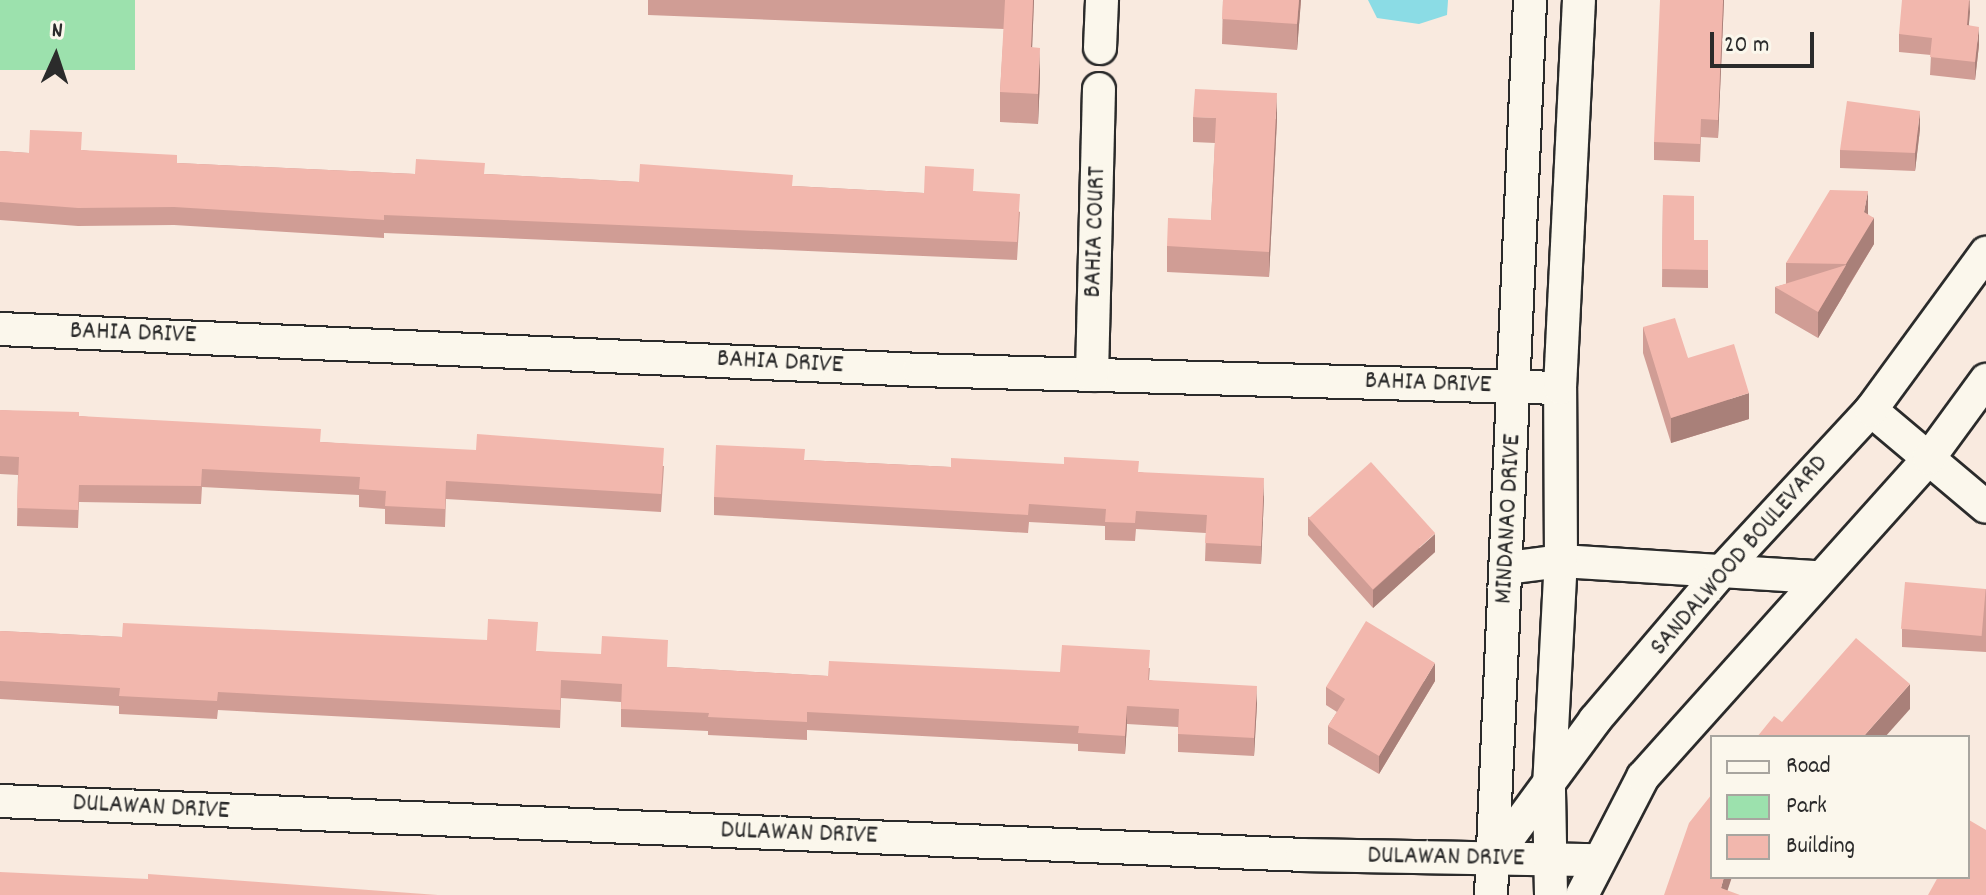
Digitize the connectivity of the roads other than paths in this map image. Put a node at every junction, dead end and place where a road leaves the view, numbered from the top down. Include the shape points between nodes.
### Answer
1 (1102, 0) edge
2 (1530, 0) edge
3 (1579, 0) edge
4 (1100, 48) dead end
5 (1099, 89) dead end
6 (1986, 253) edge
7 (0, 329) edge
8 (1092, 375) junction
9 (1986, 380) edge
10 (1515, 387) junction
11 (1560, 388) junction
12 (1871, 410) junction
13 (1929, 458) junction
14 (1986, 507) edge
15 (1561, 561) junction
16 (1507, 568) junction
17 (1721, 572) junction
18 (1818, 577) junction
19 (1549, 787) junction
20 (0, 801) edge
21 (1493, 859) junction
22 (1597, 860) junction
23 (1551, 861) junction
24 (1491, 895) edge
25 (1551, 895) edge
26 (1582, 895) edge

1 - 4 street
2 - 10 street, MINDANAO DRIVE
3 - 11 street, MINDANAO DRIVE
5 - 8 street, BAHIA COURT
6 - 12 street, SANDALWOOD BOULEVARD
7 - 8 street, BAHIA DRIVE
8 - 10 street, BAHIA DRIVE
9 - 13 street
10 - 11 street, BAHIA DRIVE
10 - 16 street, MINDANAO DRIVE
11 - 15 street, MINDANAO DRIVE
12 - 13 street
12 - 17 street, SANDALWOOD BOULEVARD
13 - 14 street
13 - 18 street
15 - 16 street
15 - 17 street
15 - 19 street, MINDANAO DRIVE
16 - 21 street, MINDANAO DRIVE
17 - 18 street
17 - 19 street, SANDALWOOD BOULEVARD via 1595,720
18 - 22 street via 1643,777
19 - 21 street, SANDALWOOD BOULEVARD
19 - 23 street, MINDANAO DRIVE
20 - 21 street, DULAWAN DRIVE
21 - 23 street, DULAWAN DRIVE
21 - 24 street, MINDANAO DRIVE
22 - 23 street, DULAWAN DRIVE
22 - 26 street
23 - 25 street, MINDANAO DRIVE

